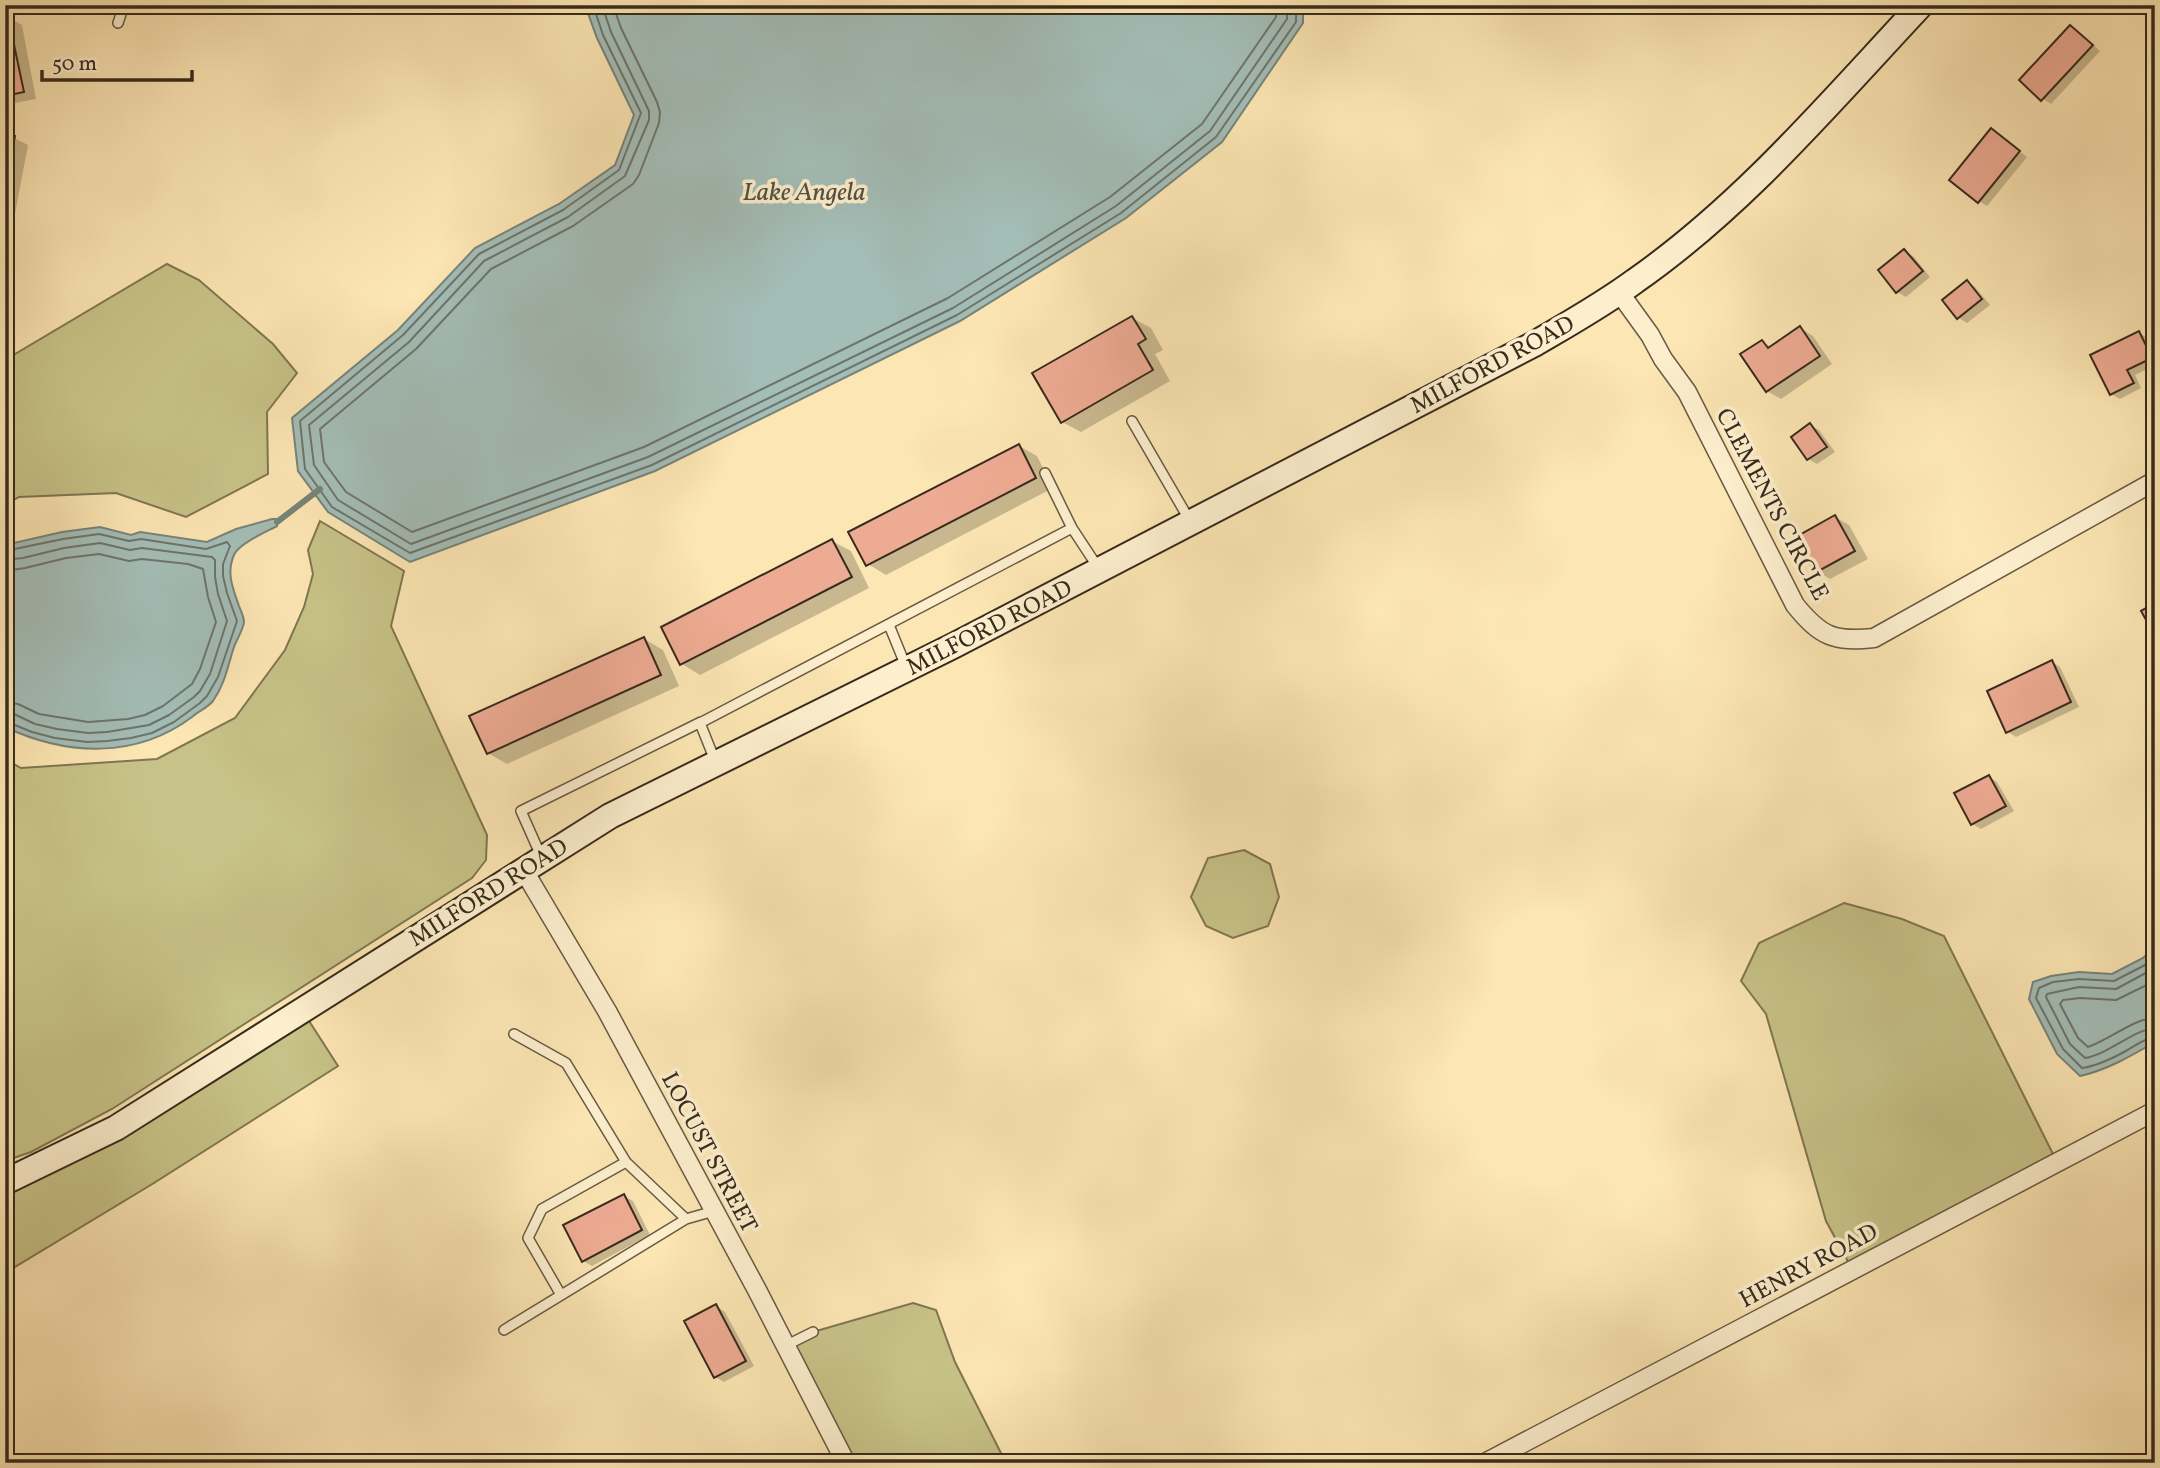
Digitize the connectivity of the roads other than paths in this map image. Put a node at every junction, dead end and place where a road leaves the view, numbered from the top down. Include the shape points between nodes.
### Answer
1 (124, 5) edge
2 (1921, 5) edge
3 (118, 23) dead end
4 (1619, 292) junction
5 (1132, 422) dead end
6 (1045, 473) dead end
7 (2155, 481) edge
8 (1191, 523) junction
9 (1072, 528) junction
10 (1099, 570) junction
11 (889, 625) junction
12 (907, 669) junction
13 (701, 722) junction
14 (716, 763) junction
15 (532, 863) junction
16 (514, 1034) dead end
17 (2155, 1111) edge
18 (626, 1162) junction
19 (5, 1182) edge
20 (714, 1212) junction
21 (686, 1219) junction
22 (561, 1295) junction
23 (504, 1330) dead end
24 (813, 1332) dead end
25 (785, 1346) junction
26 (846, 1463) edge
27 (1485, 1463) edge

1 - 3 lane
2 - 4 street, MILFORD ROAD via 1772,164 1703,228
4 - 7 street, CLEMENTS CIRCLE via 1686,391 1795,605 1809,623 1838,639 1874,638
4 - 8 street, MILFORD ROAD via 1536,343
5 - 8 lane
6 - 9 lane
8 - 10 street, MILFORD ROAD
9 - 10 lane
9 - 11 lane
10 - 12 street, MILFORD ROAD
11 - 12 lane
11 - 13 lane
12 - 14 street, MILFORD ROAD
13 - 14 lane
13 - 15 lane via 520,811
14 - 15 street, MILFORD ROAD via 610,816
15 - 19 street, MILFORD ROAD via 117,1128
15 - 20 street, LOCUST STREET
16 - 18 lane via 566,1062
17 - 27 street, HENRY ROAD
18 - 21 lane
18 - 22 lane via 542,1209 528,1238
20 - 21 lane
20 - 25 street, LOCUST STREET
21 - 22 lane
22 - 23 lane
24 - 25 lane
25 - 26 street, LOCUST STREET

